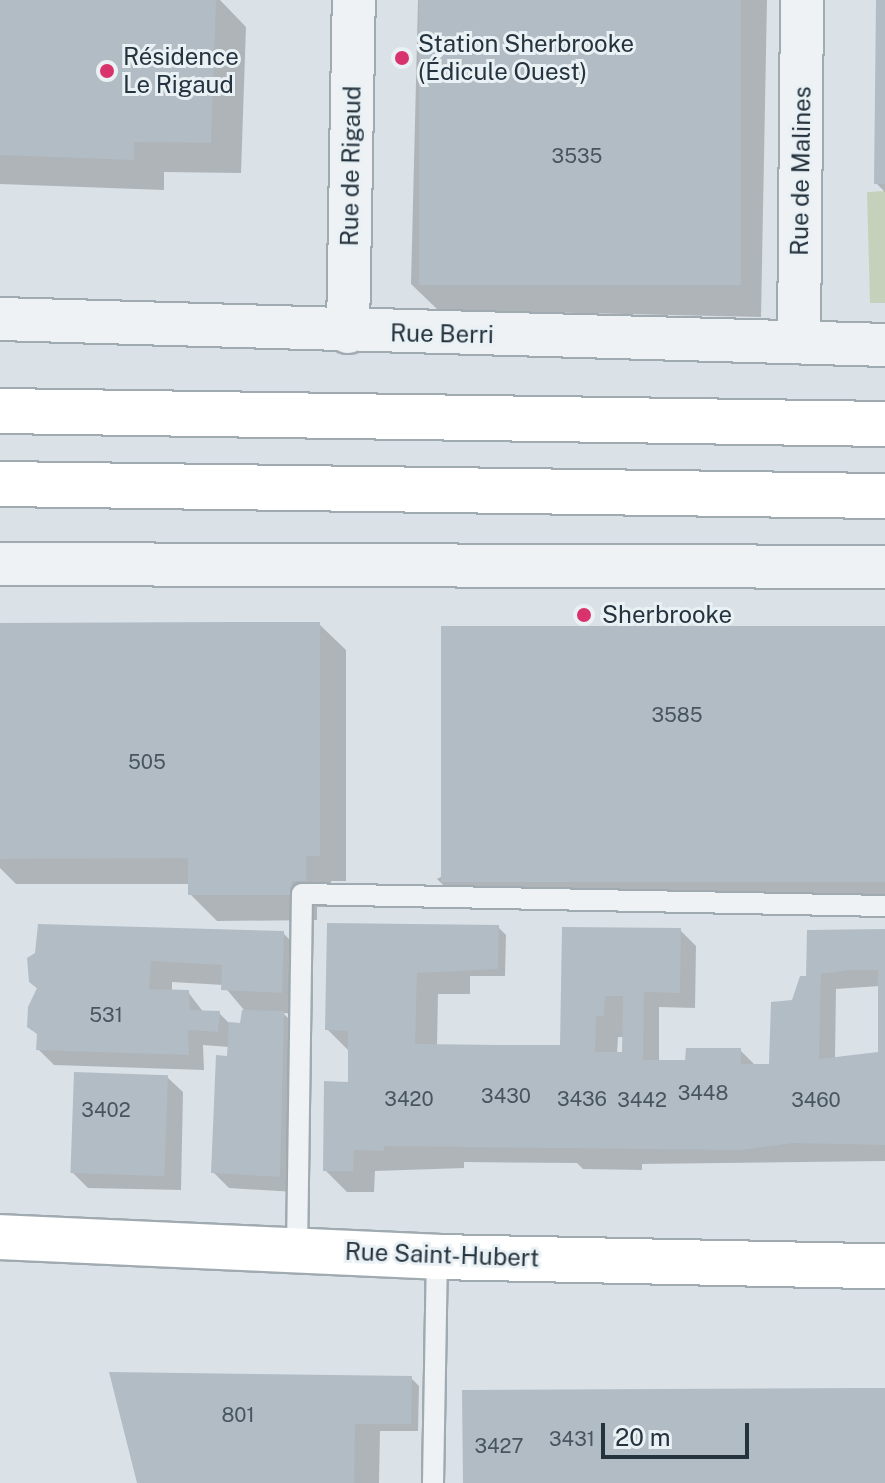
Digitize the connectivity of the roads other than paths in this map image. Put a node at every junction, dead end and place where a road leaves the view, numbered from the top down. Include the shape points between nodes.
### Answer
1 (354, 0) edge
2 (802, 0) edge
3 (0, 319) edge
4 (348, 332) junction
5 (799, 342) junction
6 (885, 345) edge
7 (0, 411) edge
8 (885, 424) edge
9 (0, 484) edge
10 (885, 496) edge
11 (0, 564) edge
12 (885, 567) edge
13 (885, 906) edge
14 (0, 1237) edge
15 (297, 1251) junction
16 (437, 1257) junction
17 (885, 1266) edge
18 (433, 1483) edge

1 - 4 street, Rue de Rigaud
2 - 5 street, Rue de Malines
3 - 4 street, Rue Berri
4 - 5 street, Rue Berri
5 - 6 street, Rue Berri
7 - 8 street
9 - 10 street
11 - 12 street
13 - 15 lane via 302,894
14 - 15 street, Rue Saint-Hubert
15 - 16 street, Rue Saint-Hubert
16 - 17 street, Rue Saint-Hubert
16 - 18 lane

